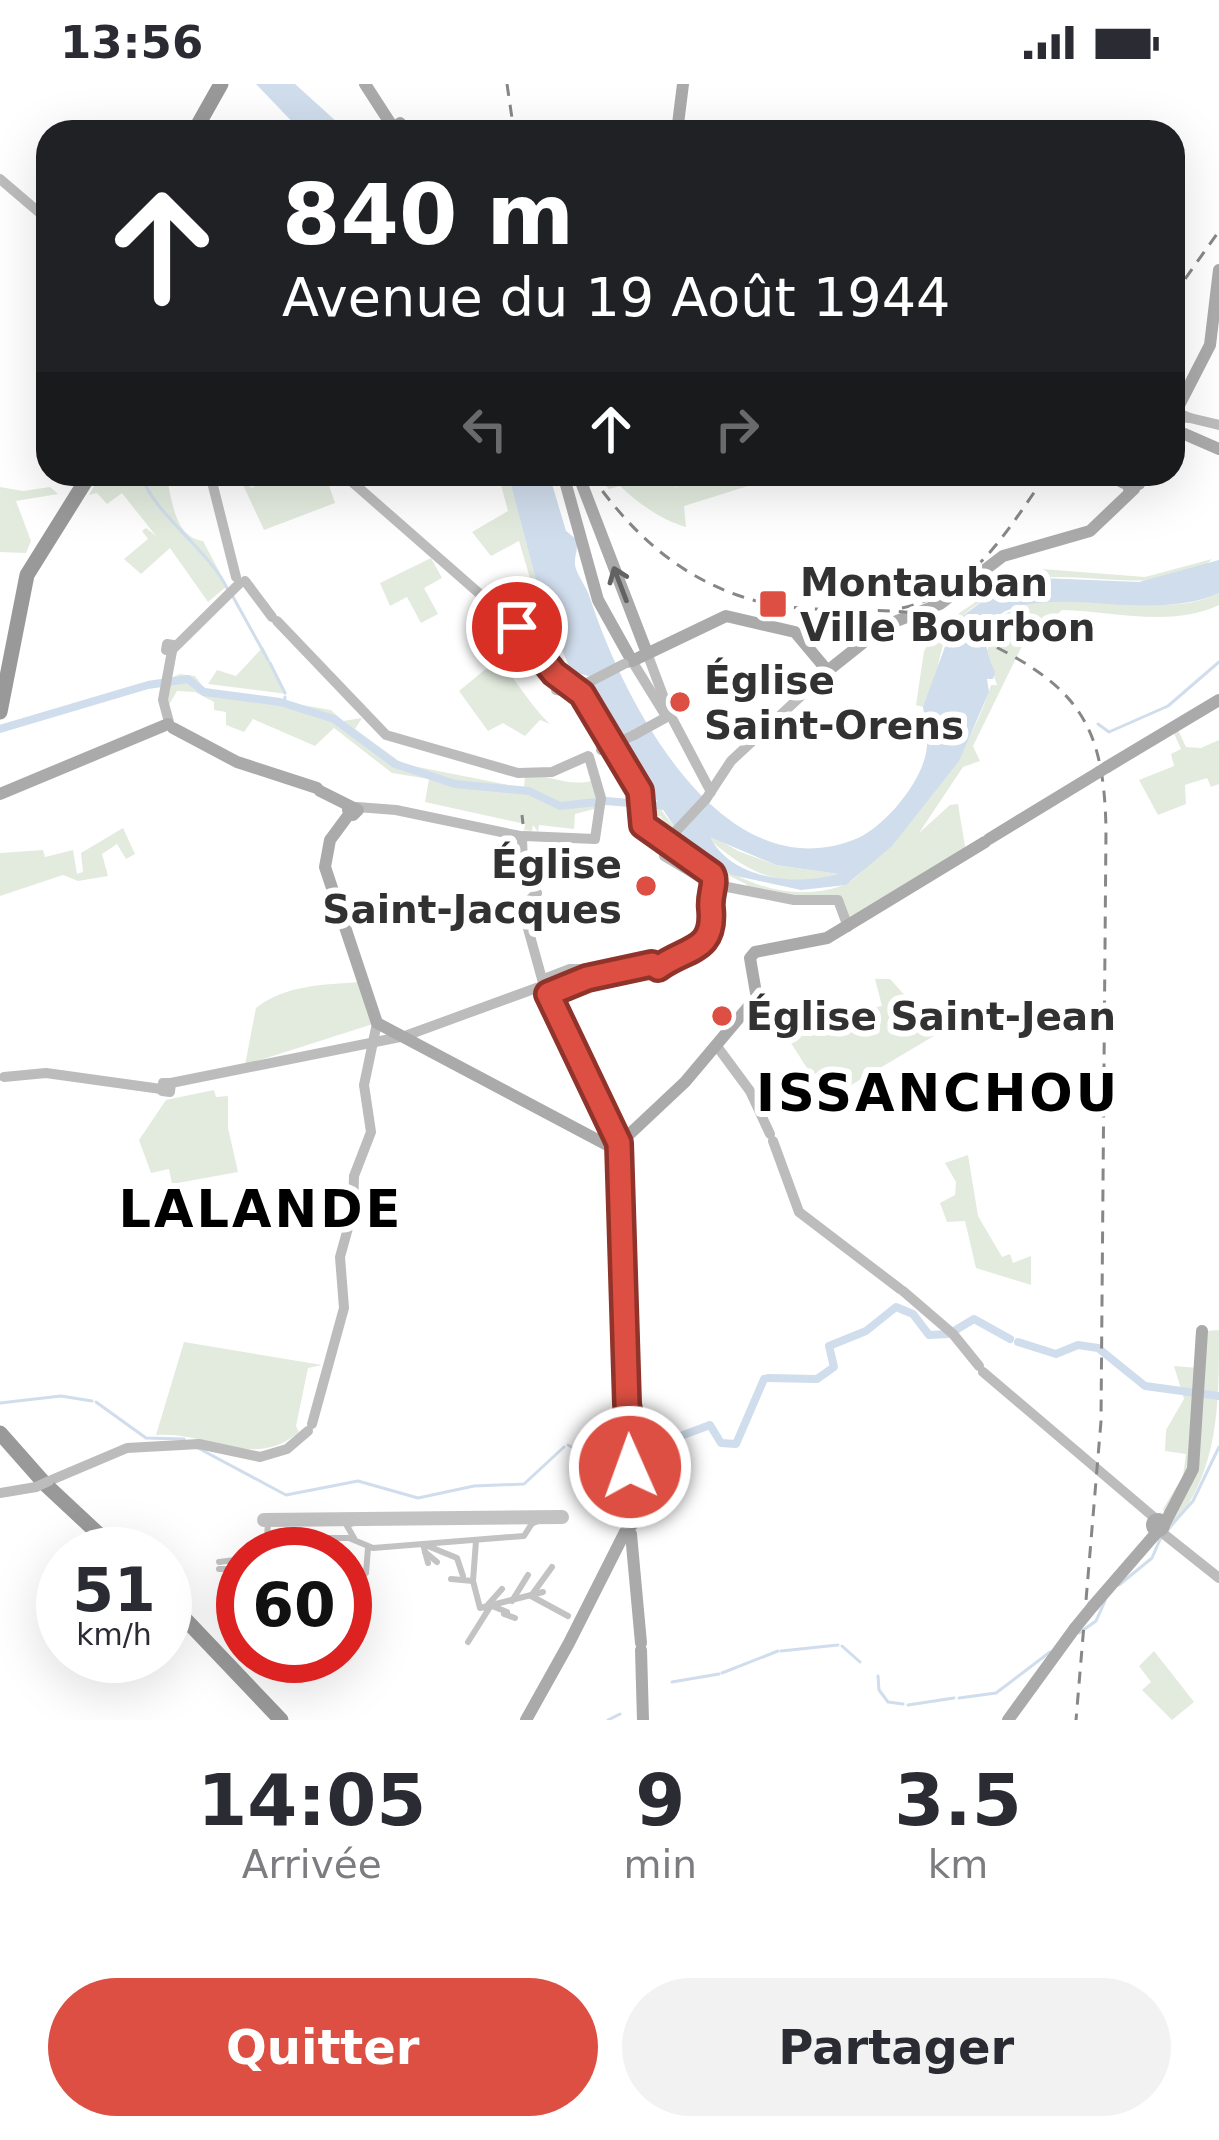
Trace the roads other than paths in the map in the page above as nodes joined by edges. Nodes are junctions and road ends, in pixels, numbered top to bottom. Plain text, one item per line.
1 (219, 84) edge
2 (365, 84) edge
3 (683, 84) edge
4 (199, 120) edge
5 (392, 120) edge
6 (678, 120) edge
7 (0, 179) edge
8 (36, 210) edge
9 (1219, 270) edge
10 (1185, 401) edge
11 (1185, 417) edge
12 (1219, 424) edge
13 (1185, 434) edge
14 (1219, 448) edge
15 (80, 486) edge
16 (81, 486) edge
17 (213, 486) edge
18 (357, 486) edge
19 (566, 486) edge
20 (583, 486) edge
21 (1127, 486) edge
22 (239, 580) junction
23 (647, 653) junction
24 (627, 660) junction
25 (828, 668) junction
26 (562, 682) junction
27 (1219, 700) edge
28 (0, 702) edge
29 (0, 712) edge
30 (666, 716) junction
31 (170, 724) junction
32 (592, 754) junction
33 (711, 790) junction
34 (0, 794) edge
35 (353, 811) junction
36 (522, 837) junction
37 (714, 880) junction
38 (848, 927) junction
39 (348, 935) junction
40 (546, 986) junction
41 (376, 1023) junction
42 (412, 1040) junction
43 (716, 1046) junction
44 (367, 1047) junction
45 (46, 1074) junction
46 (2, 1080) edge
47 (615, 1142) junction
48 (1200, 1332) dead end
49 (0, 1436) edge
50 (0, 1492) edge
51 (1159, 1525) junction
52 (629, 1526) junction
53 (90, 1527) edge
54 (1219, 1578) edge
55 (192, 1628) edge
56 (528, 1716) edge
57 (279, 1720) edge
58 (643, 1720) edge
59 (1008, 1720) edge

1 - 4 highway
2 - 5 main road
3 - 6 main road
7 - 8 main road
9 - 10 main road
11 - 12 main road
13 - 14 main road
15 - 28 highway
16 - 29 highway
17 - 22 main road
18 - 26 main road
19 - 24 main road
23 -> 20 main road
21 - 25 main road
22 - 31 main road
22 - 32 main road
23 - 24 main road
23 - 25 main road
23 - 30 main road
24 - 26 main road, bridge
24 - 30 main road
25 - 33 main road
26 - 37 main road
27 - 38 main road
30 - 32 main road, bridge
30 - 33 main road
31 - 34 main road
31 - 35 main road
32 - 36 main road
33 - 37 main road, bridge
35 - 36 main road
35 - 39 main road
36 - 40 main road
37 - 38 main road
37 - 40 main road
38 - 43 main road
39 - 41 main road
39 - 42 main road
40 - 42 main road
40 - 47 main road
41 - 42 main road
41 - 44 main road
42 - 44 main road
42 - 47 main road
43 - 47 main road
43 - 51 main road
44 - 45 main road
44 - 50 main road
45 - 46 main road
45 - 46 main road
47 - 52 main road
48 - 51 main road
49 - 53 highway
51 - 54 main road
51 - 59 main road, bridge
52 - 56 main road
52 - 58 main road
55 - 57 highway

